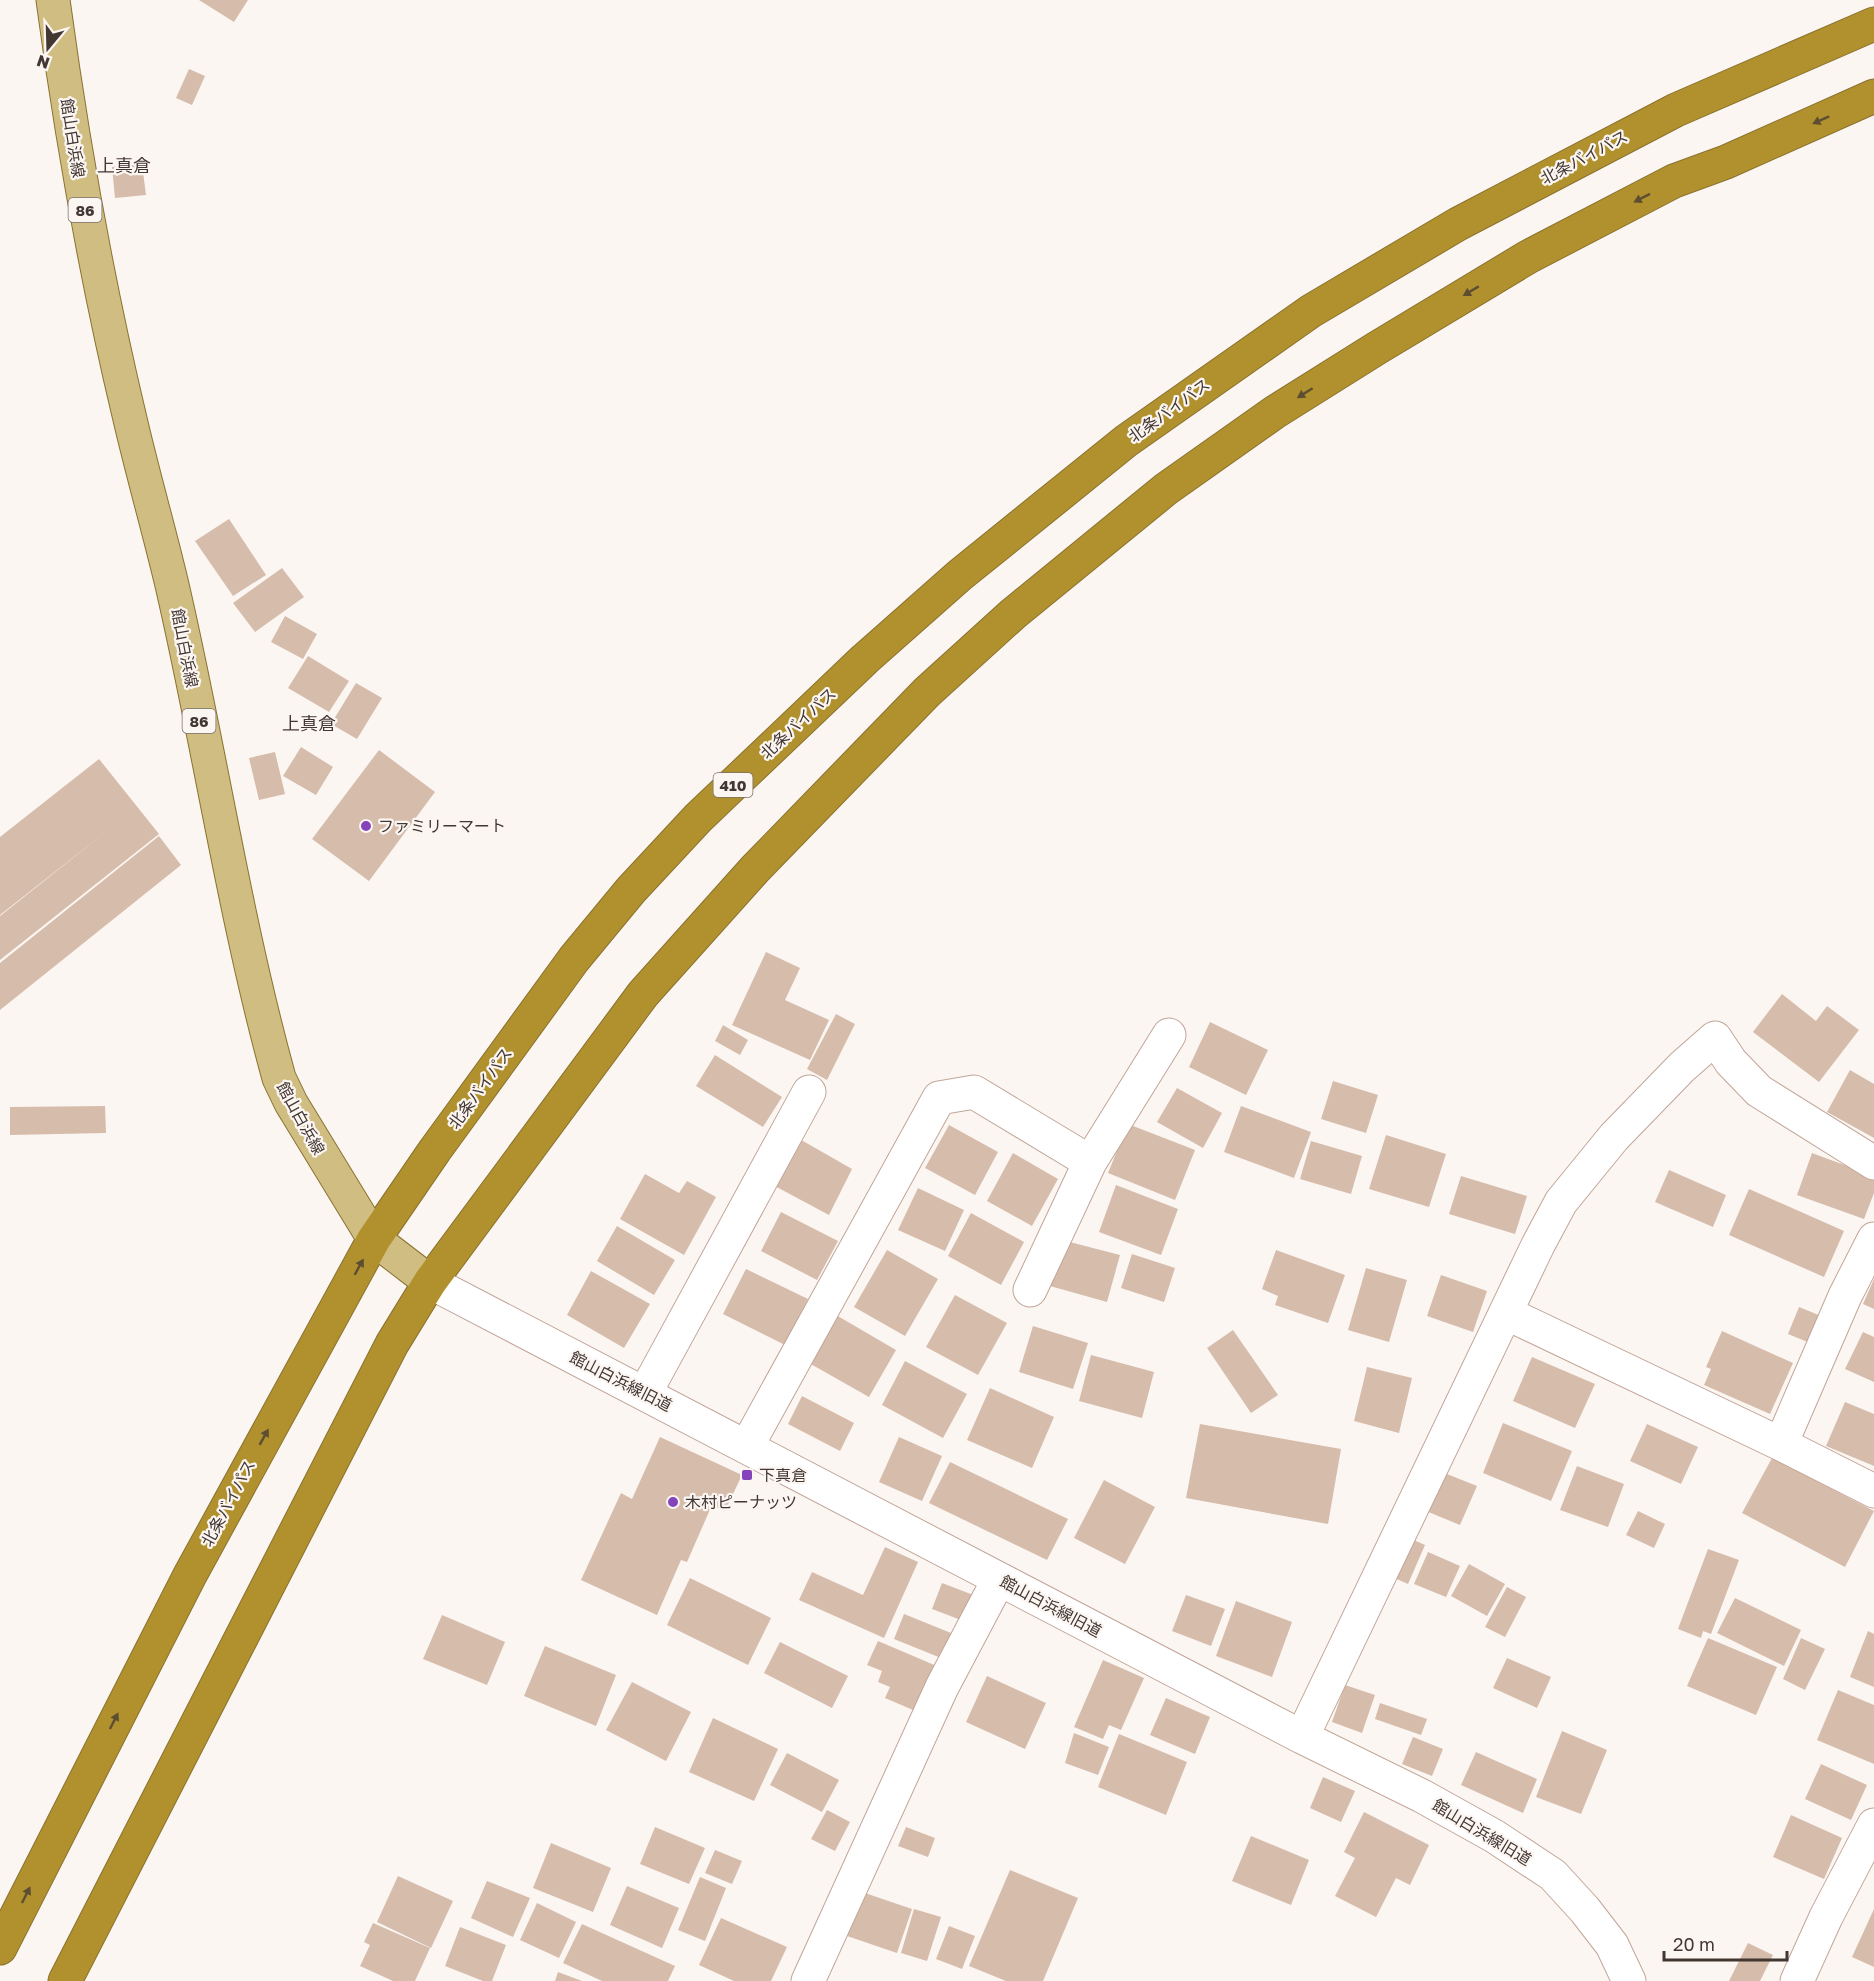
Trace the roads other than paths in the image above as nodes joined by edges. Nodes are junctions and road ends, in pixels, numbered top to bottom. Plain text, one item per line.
1 (58, 5) edge
2 (1874, 24) edge
3 (1874, 96) edge
4 (1169, 1035) dead end
5 (809, 1092) dead end
6 (1090, 1162) junction
7 (1874, 1163) edge
8 (374, 1239) junction
9 (1874, 1239) edge
10 (430, 1282) junction
11 (1030, 1290) dead end
12 (1506, 1313) junction
13 (645, 1394) junction
14 (1781, 1444) junction
15 (747, 1446) junction
16 (1874, 1491) edge
17 (999, 1579) junction
18 (1302, 1737) junction
19 (1874, 1825) edge
20 (0, 1948) edge
21 (65, 1981) edge
22 (808, 1981) edge
23 (1629, 1981) edge
24 (1797, 1981) edge

1 - 8 main road, 館山白浜線 / 86
2 - 8 highway, 北条バイパス / 410
3 -> 10 highway
4 - 6 street
5 - 13 street
6 - 11 street
6 - 15 street
7 - 12 street
8 - 10 main road, 館山白浜線 / 86
20 -> 8 highway, 北条バイパス / 410
9 - 14 street
10 - 13 street, 館山白浜線旧道
10 - 21 highway
12 - 14 street
12 - 18 street
13 - 15 street, 館山白浜線旧道
14 - 16 street
15 - 17 street, 館山白浜線旧道
17 - 18 street, 館山白浜線旧道
17 - 22 street
18 - 23 street, 館山白浜線旧道
19 - 24 street

